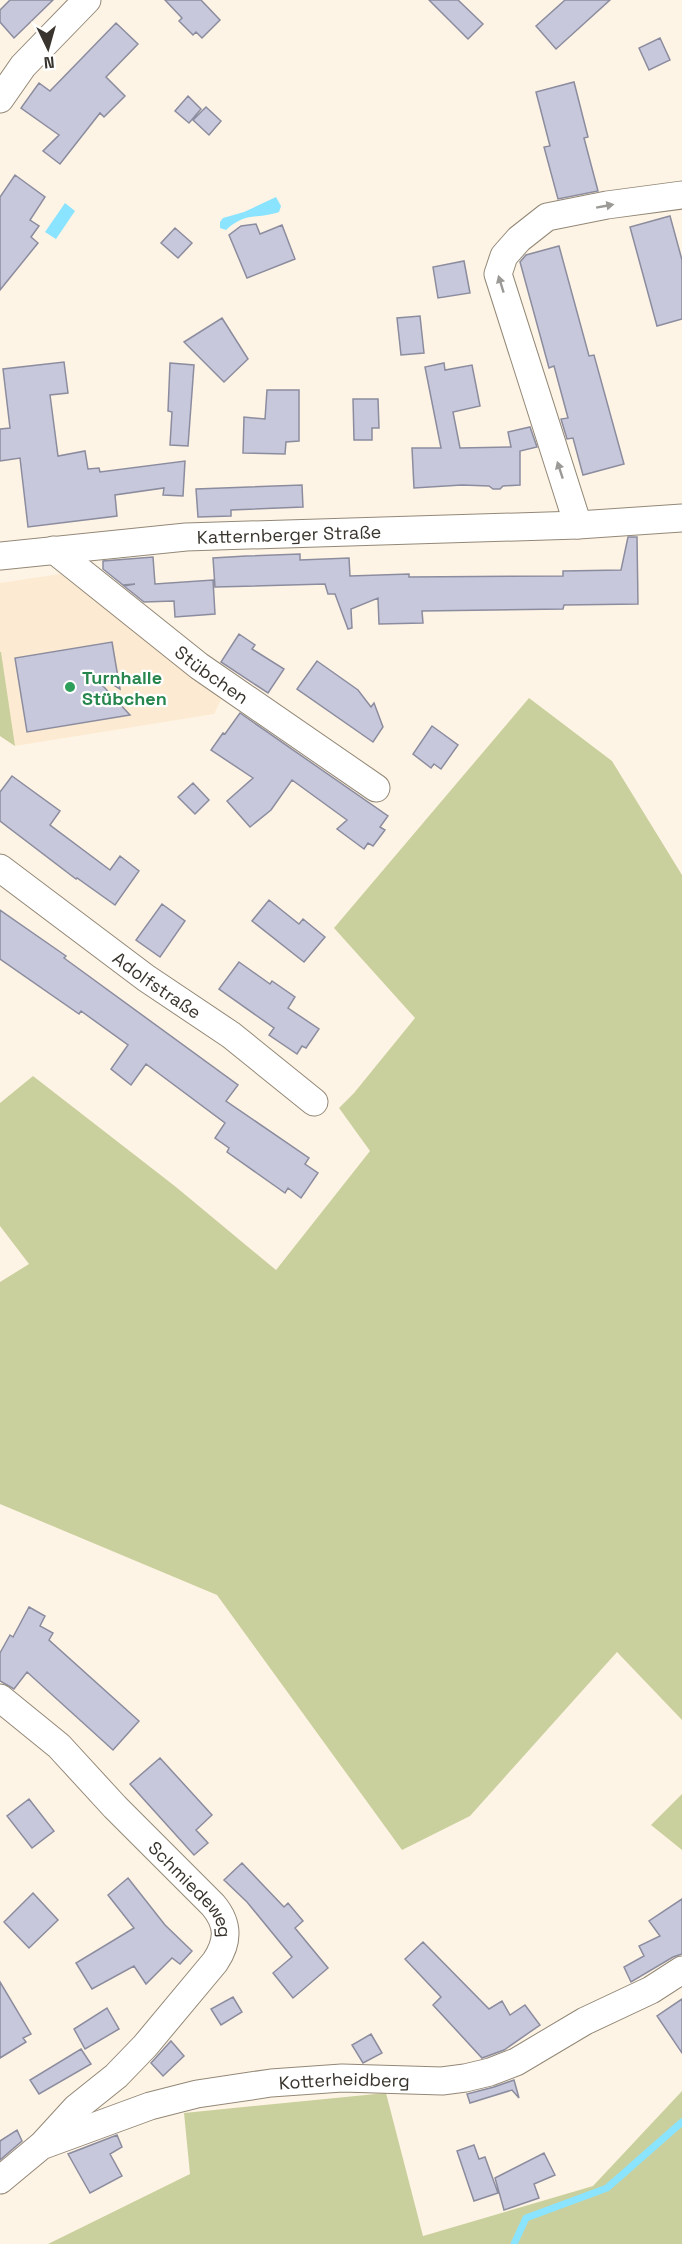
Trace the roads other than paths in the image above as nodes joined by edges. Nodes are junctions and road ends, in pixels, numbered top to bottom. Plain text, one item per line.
1 (87, 0) edge
2 (0, 99) edge
3 (682, 195) edge
4 (682, 518) edge
5 (578, 525) junction
6 (54, 550) junction
7 (0, 556) edge
8 (376, 788) dead end
9 (0, 868) edge
10 (315, 1102) dead end
11 (0, 1698) edge
12 (682, 1970) edge
13 (41, 2146) junction
14 (0, 2180) edge

1 - 2 street
5 -> 3 street
4 - 5 street, Katternberger Straße
5 - 6 street, Katternberger Straße
6 - 7 street, Katternberger Straße
6 - 8 street, Stübchen
9 - 10 street, Adolfstraße
11 - 13 street, Schmiedeweg
12 - 13 street, Kotterheidberg
13 - 14 street, Kotterheidberg

